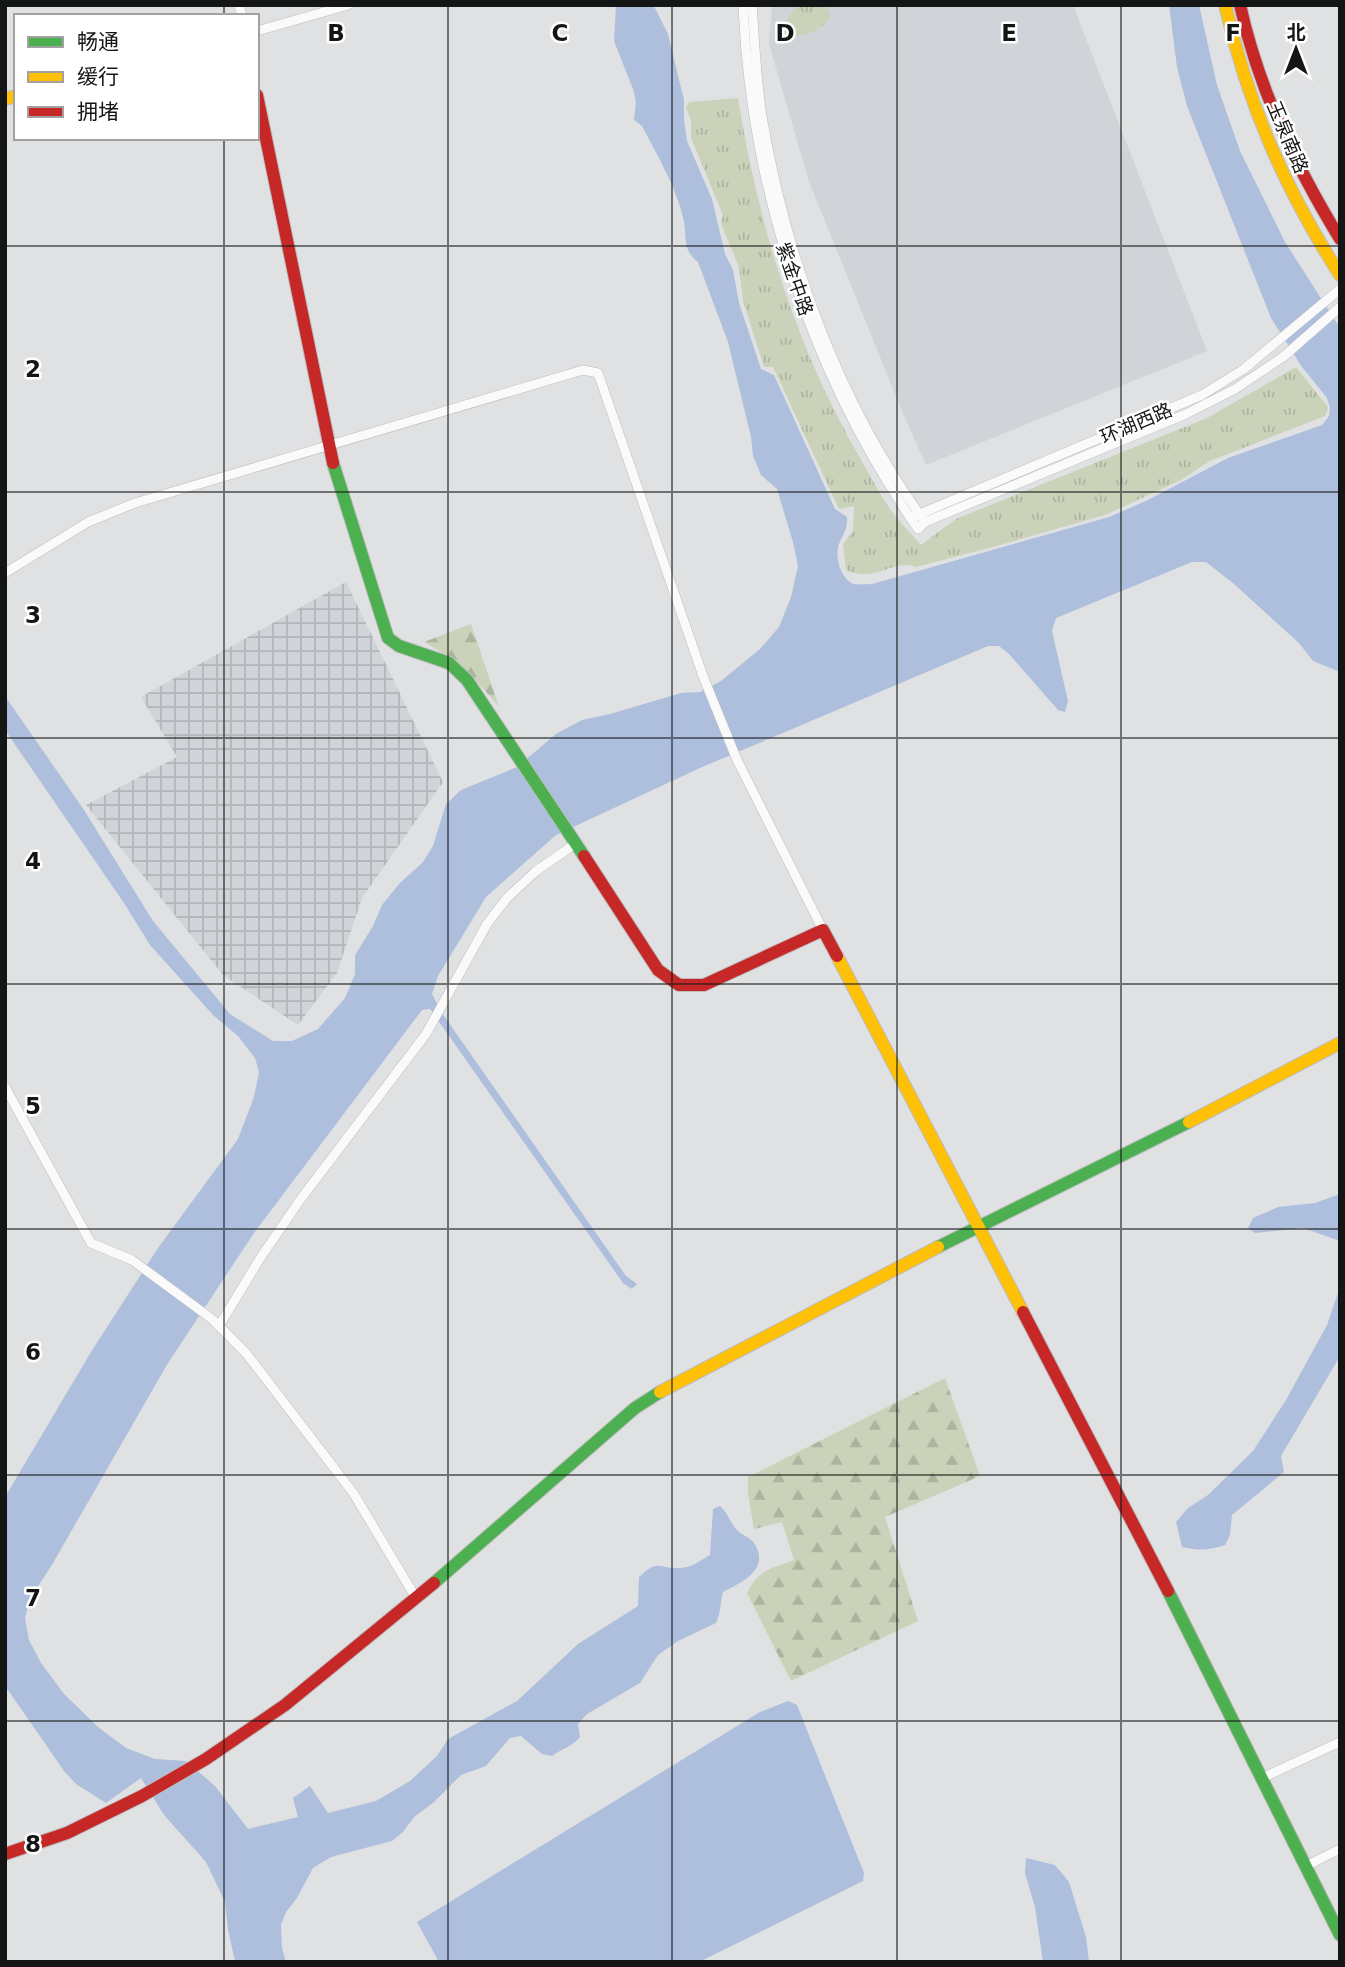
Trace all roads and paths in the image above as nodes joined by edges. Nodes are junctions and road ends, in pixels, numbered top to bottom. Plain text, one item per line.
1 (348, 5) edge
2 (743, 5) edge
3 (752, 5) edge
4 (1225, 5) edge
5 (1240, 5) edge
6 (259, 31) edge
7 (259, 105) edge
8 (1340, 239) edge
9 (1340, 275) edge
10 (1337, 292) edge
11 (1340, 307) edge
12 (328, 447) junction
13 (915, 516) junction
14 (922, 526) joint
15 (5, 573) edge
16 (574, 842) junction
17 (823, 930) junction
18 (1340, 1043) edge
19 (6, 1089) edge
20 (979, 1226) junction
21 (216, 1322) junction
22 (416, 1598) junction
23 (1340, 1742) edge
24 (1262, 1778) junction
25 (1340, 1849) edge
26 (5, 1854) edge
27 (1306, 1866) junction
28 (1340, 1936) edge

1 - 6 street
2 - 13 street, 紫金中路
3 - 13 street, 紫金中路
4 - 9 street, 玉泉南路
5 - 8 street, 玉泉南路
7 - 12 street
10 - 13 street, 环湖西路
11 - 14 street, 环湖西路
12 - 15 street
12 - 16 street
12 - 17 street
13 - 14 street, 紫金中路
16 - 17 street
16 - 21 street
17 - 20 street
18 - 20 street
19 - 21 street
20 - 22 street
20 - 24 street
21 - 22 street
22 - 26 street
23 - 24 street
24 - 27 street
25 - 27 street
27 - 28 street

